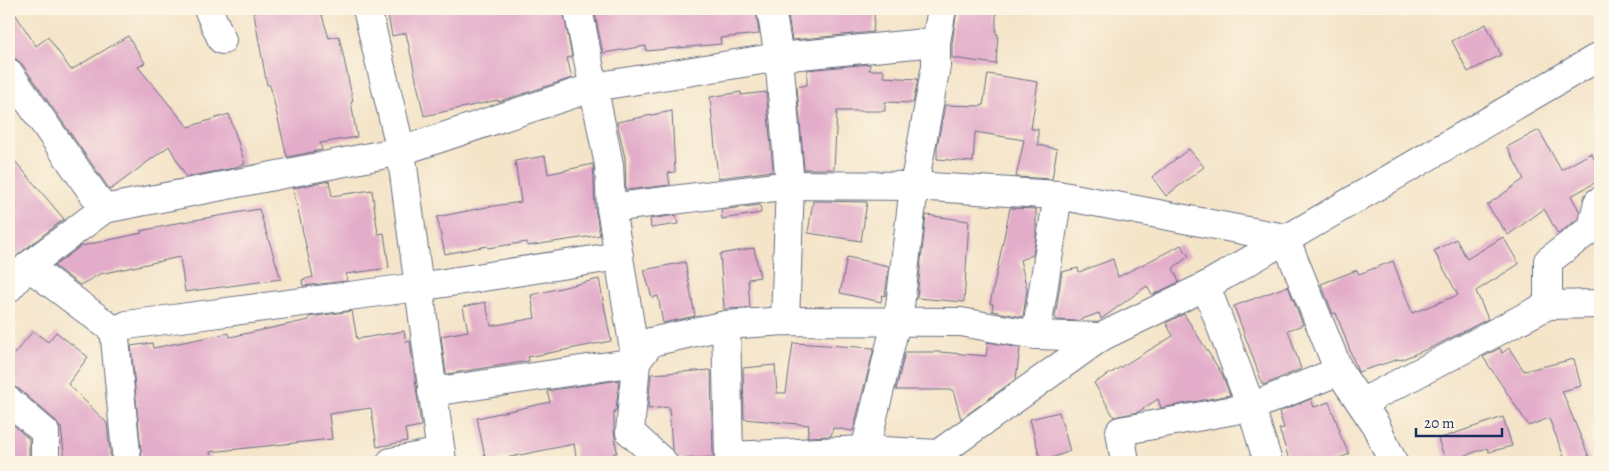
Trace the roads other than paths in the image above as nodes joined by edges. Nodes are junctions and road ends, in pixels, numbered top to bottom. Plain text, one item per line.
1 (208, 9) edge
2 (367, 9) edge
3 (578, 9) edge
4 (771, 9) edge
5 (942, 9) edge
6 (222, 40) dead end
7 (936, 42) junction
8 (1600, 56) edge
9 (779, 57) junction
10 (9, 73) edge
11 (594, 87) junction
12 (402, 151) junction
13 (790, 185) junction
14 (914, 186) junction
15 (1058, 195) junction
16 (1600, 202) edge
17 (611, 208) junction
18 (104, 209) junction
19 (1285, 238) junction
20 (619, 256) junction
21 (28, 266) junction
22 (1206, 286) junction
23 (418, 287) junction
24 (9, 288) edge
25 (1600, 304) edge
26 (1548, 305) junction
27 (786, 321) junction
28 (896, 323) junction
29 (726, 325) junction
30 (116, 332) junction
31 (1036, 335) junction
32 (1101, 338) junction
33 (636, 362) junction
34 (1338, 371) junction
35 (432, 392) junction
36 (9, 401) edge
37 (1361, 403) junction
38 (1251, 407) junction
39 (865, 450) junction
40 (442, 457) edge
41 (938, 458) edge
42 (45, 462) edge
43 (127, 462) edge
44 (392, 462) edge
45 (663, 462) edge
46 (1125, 462) edge
47 (1268, 462) edge
48 (1393, 462) edge

1 - 6 street
2 - 12 street
3 - 11 street
4 - 9 street
5 - 7 street
7 - 9 street
7 - 14 street
8 - 19 street
9 - 11 street
9 - 13 street
10 - 18 street
11 - 12 street
11 - 17 street
12 - 18 street
12 - 23 street
13 - 14 street
13 - 17 street
13 - 27 street
14 - 15 street
14 - 28 street
15 - 19 street
15 - 31 street
16 - 26 street
17 - 20 street
18 - 21 street
19 - 22 street
19 - 34 street
20 - 23 street
20 - 33 street
21 - 24 street
21 - 30 street
22 - 32 street
22 - 38 street
23 - 30 street
23 - 35 street
25 - 26 street
26 - 37 street
27 - 28 street
27 - 29 street
28 - 31 street
28 - 39 street
29 - 33 street
29 - 39 street
30 - 43 street
31 - 32 street
32 - 41 street
33 - 35 street
33 - 45 street
34 - 37 street
34 - 38 street
35 - 40 street
36 - 42 street
37 - 48 street
38 - 46 street
38 - 47 street
39 - 41 street
40 - 44 street

